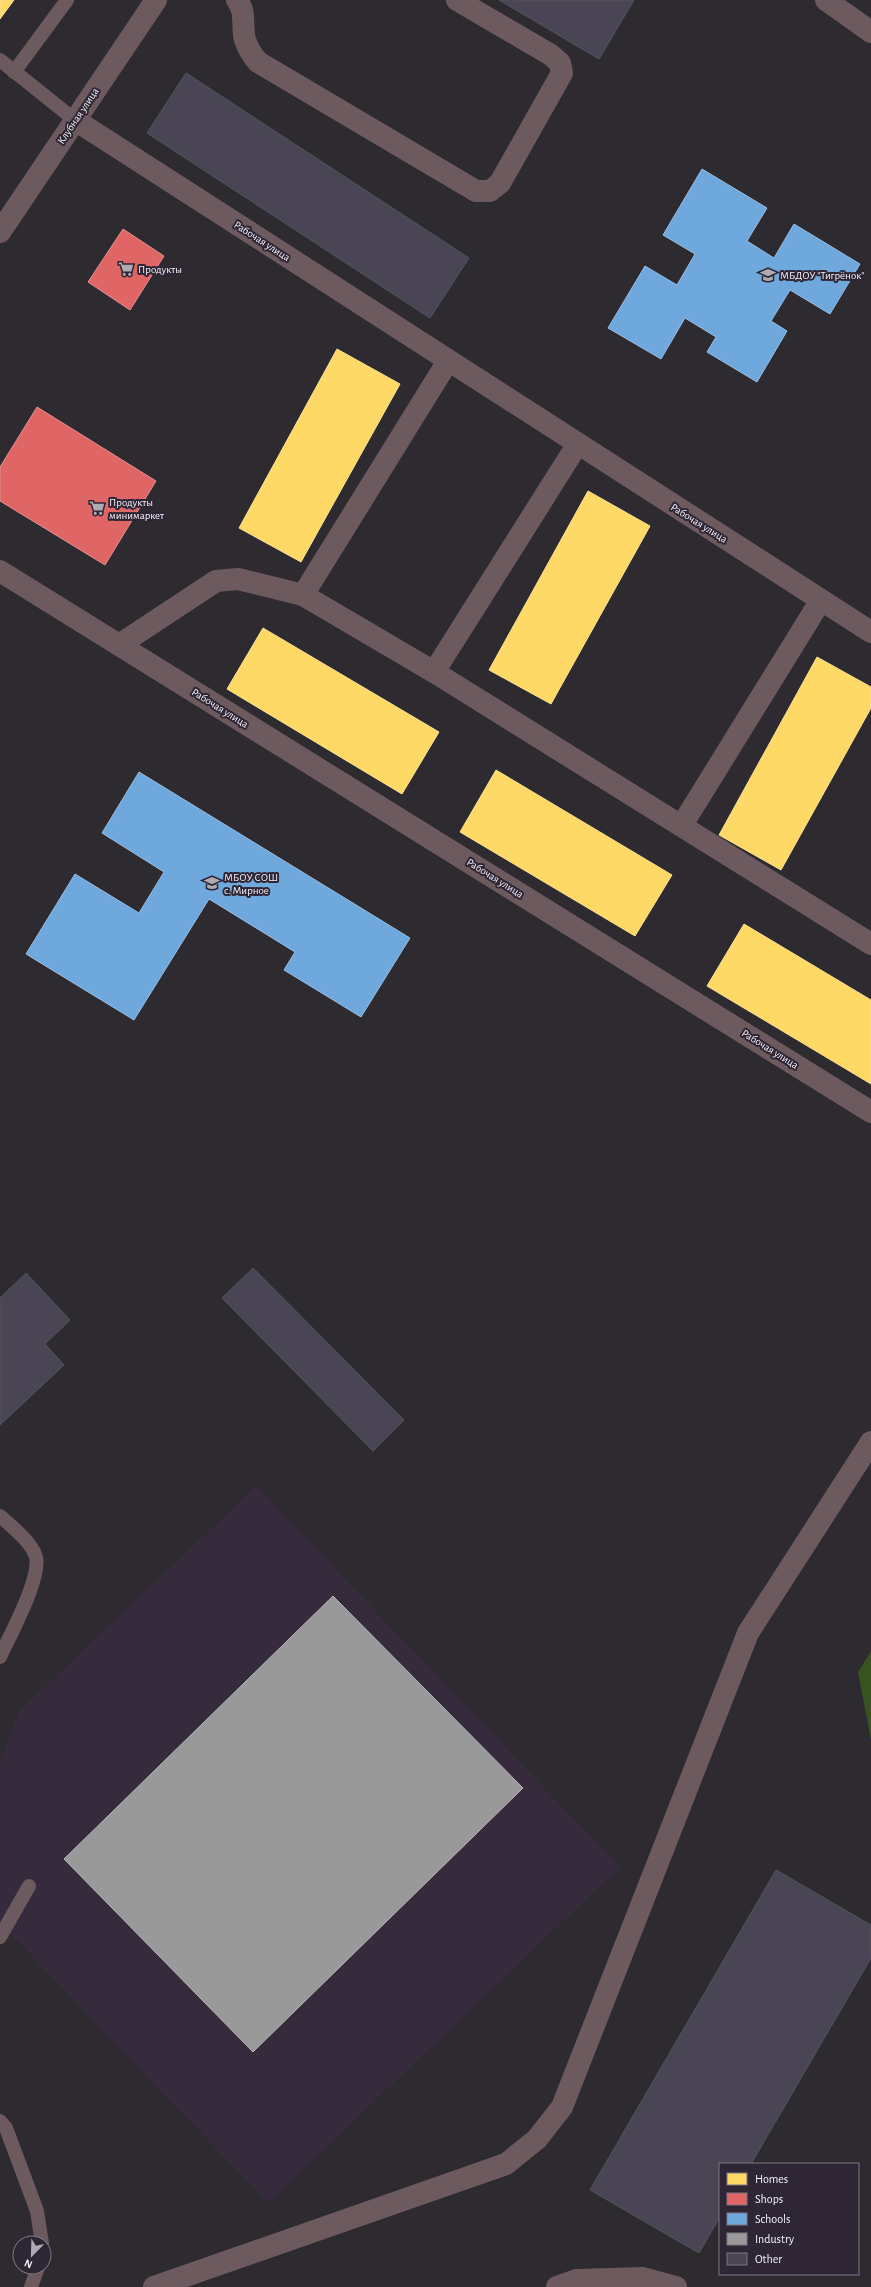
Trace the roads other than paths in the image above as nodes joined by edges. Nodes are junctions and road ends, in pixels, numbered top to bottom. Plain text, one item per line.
1 (67, 0) edge
2 (156, 0) edge
3 (237, 0) edge
4 (457, 0) edge
5 (830, 1) edge
6 (871, 32) edge
7 (0, 60) edge
8 (14, 72) junction
9 (75, 120) junction
10 (0, 232) edge
11 (448, 361) junction
12 (577, 445) junction
13 (0, 571) edge
14 (303, 595) junction
15 (821, 600) junction
16 (871, 632) edge
17 (119, 645) junction
18 (434, 672) junction
19 (682, 825) junction
20 (871, 944) edge
21 (871, 1112) edge
22 (871, 1442) edge
23 (0, 1516) edge
24 (0, 1657) edge
25 (29, 1886) dead end
26 (0, 1937) edge
27 (0, 2121) edge
28 (41, 2235) edge
29 (35, 2275) edge
30 (30, 2287) edge
31 (154, 2287) edge
32 (557, 2287) edge
33 (676, 2287) edge

1 - 8 lane
2 - 9 street, Клубная улица
3 - 4 street
5 - 6 street
7 - 8 lane
8 - 9 lane
9 - 10 street, Клубная улица
9 - 11 street, Рабочая улица
11 - 12 street, Рабочая улица
11 - 14 street
12 - 15 street, Рабочая улица
12 - 18 street
13 - 17 street, Рабочая улица
14 - 17 street
14 - 18 street
15 - 16 street, Рабочая улица
15 - 19 street
17 - 21 street, Рабочая улица
18 - 19 street
19 - 20 street
22 - 31 street
23 - 24 lane
25 - 26 lane
27 - 28 lane
29 - 30 lane
32 - 33 street

